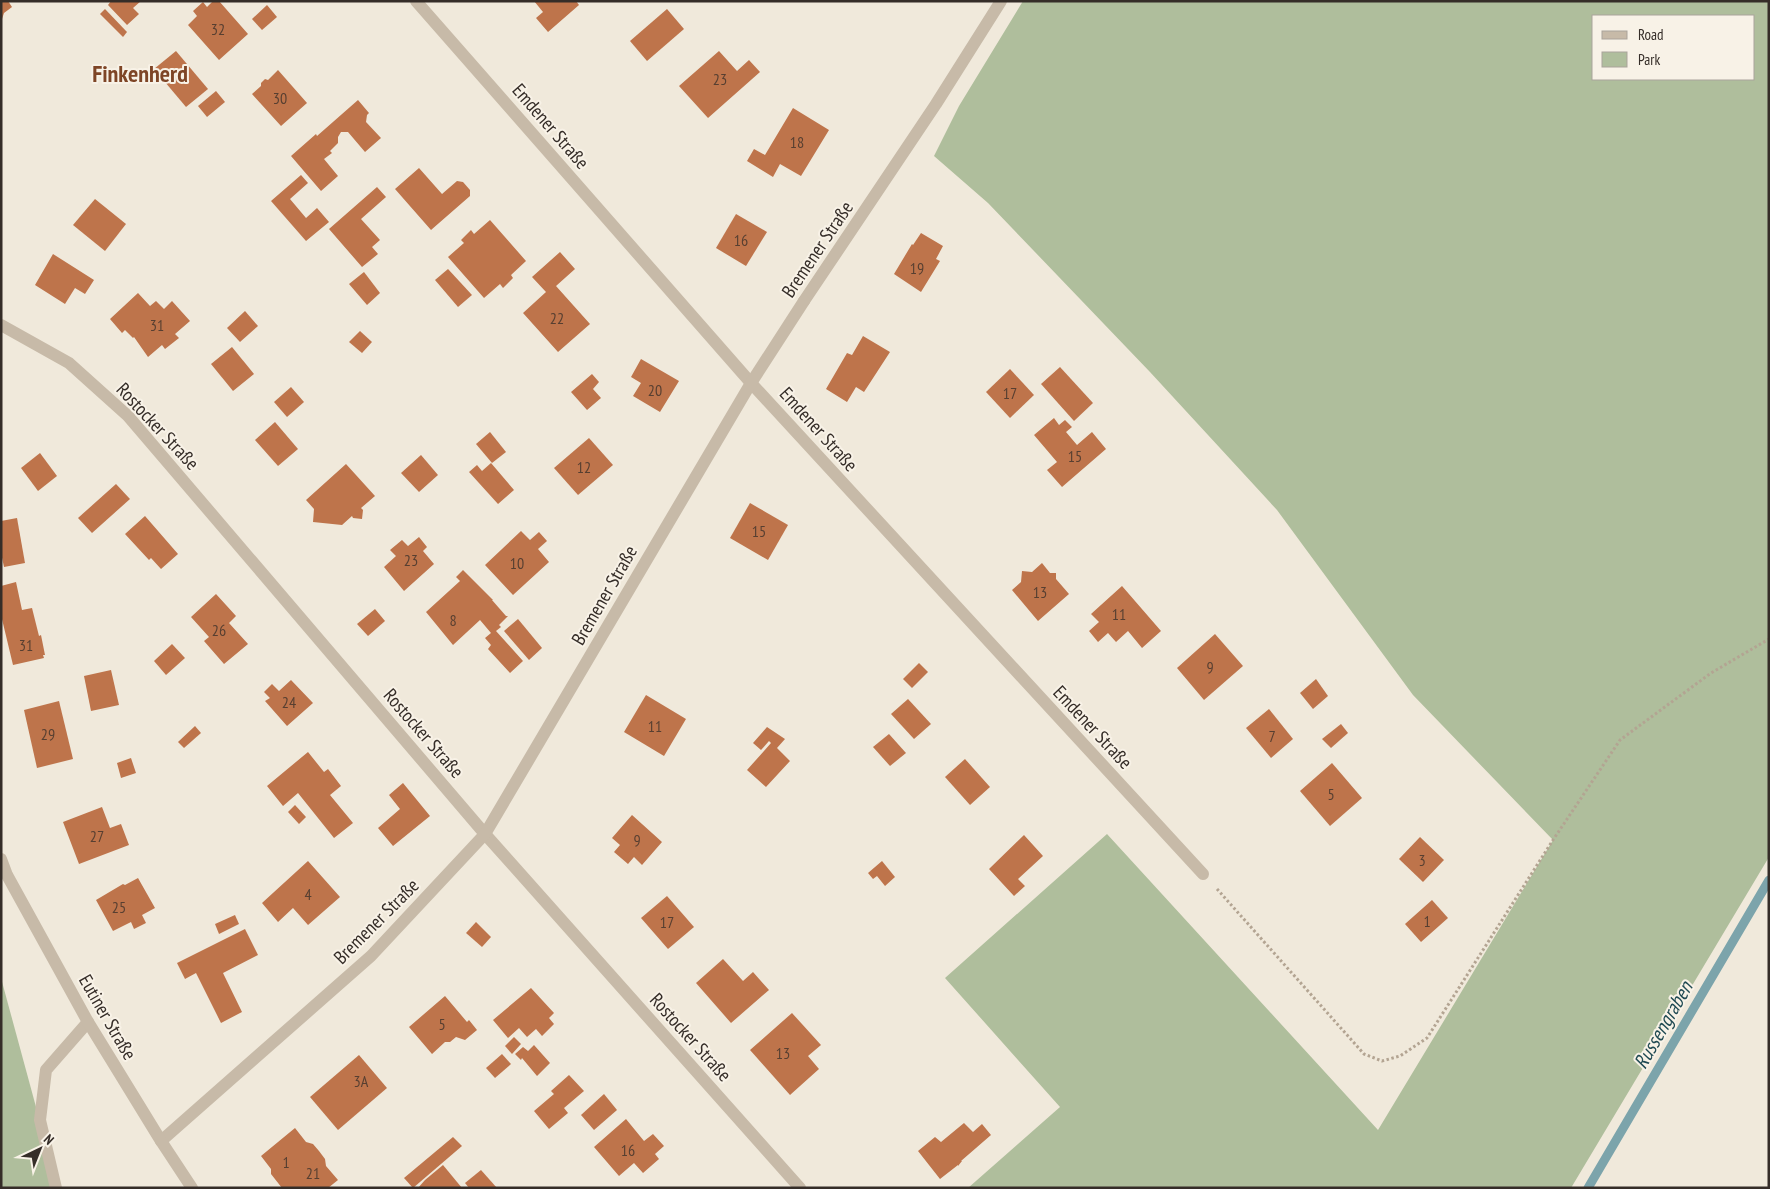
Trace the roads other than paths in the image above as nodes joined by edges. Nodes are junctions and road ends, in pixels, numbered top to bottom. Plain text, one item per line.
1 (416, 1) edge
2 (1001, 1) edge
3 (1, 325) edge
4 (751, 383) junction
5 (486, 834) junction
6 (1, 859) edge
7 (1203, 874) road end
8 (88, 1022) junction
9 (161, 1141) junction
10 (56, 1188) edge
11 (192, 1188) edge
12 (800, 1188) edge

1 - 4 street, Emdener Straße
2 - 4 street, Bremener Straße
3 - 5 street, Rostocker Straße
4 - 5 street, Bremener Straße
4 - 7 street, Emdener Straße
5 - 9 street, Bremener Straße
5 - 12 street, Rostocker Straße
6 - 8 street, Eutiner Straße
8 - 9 street, Eutiner Straße
8 - 10 street
9 - 11 street, Eutiner Straße

